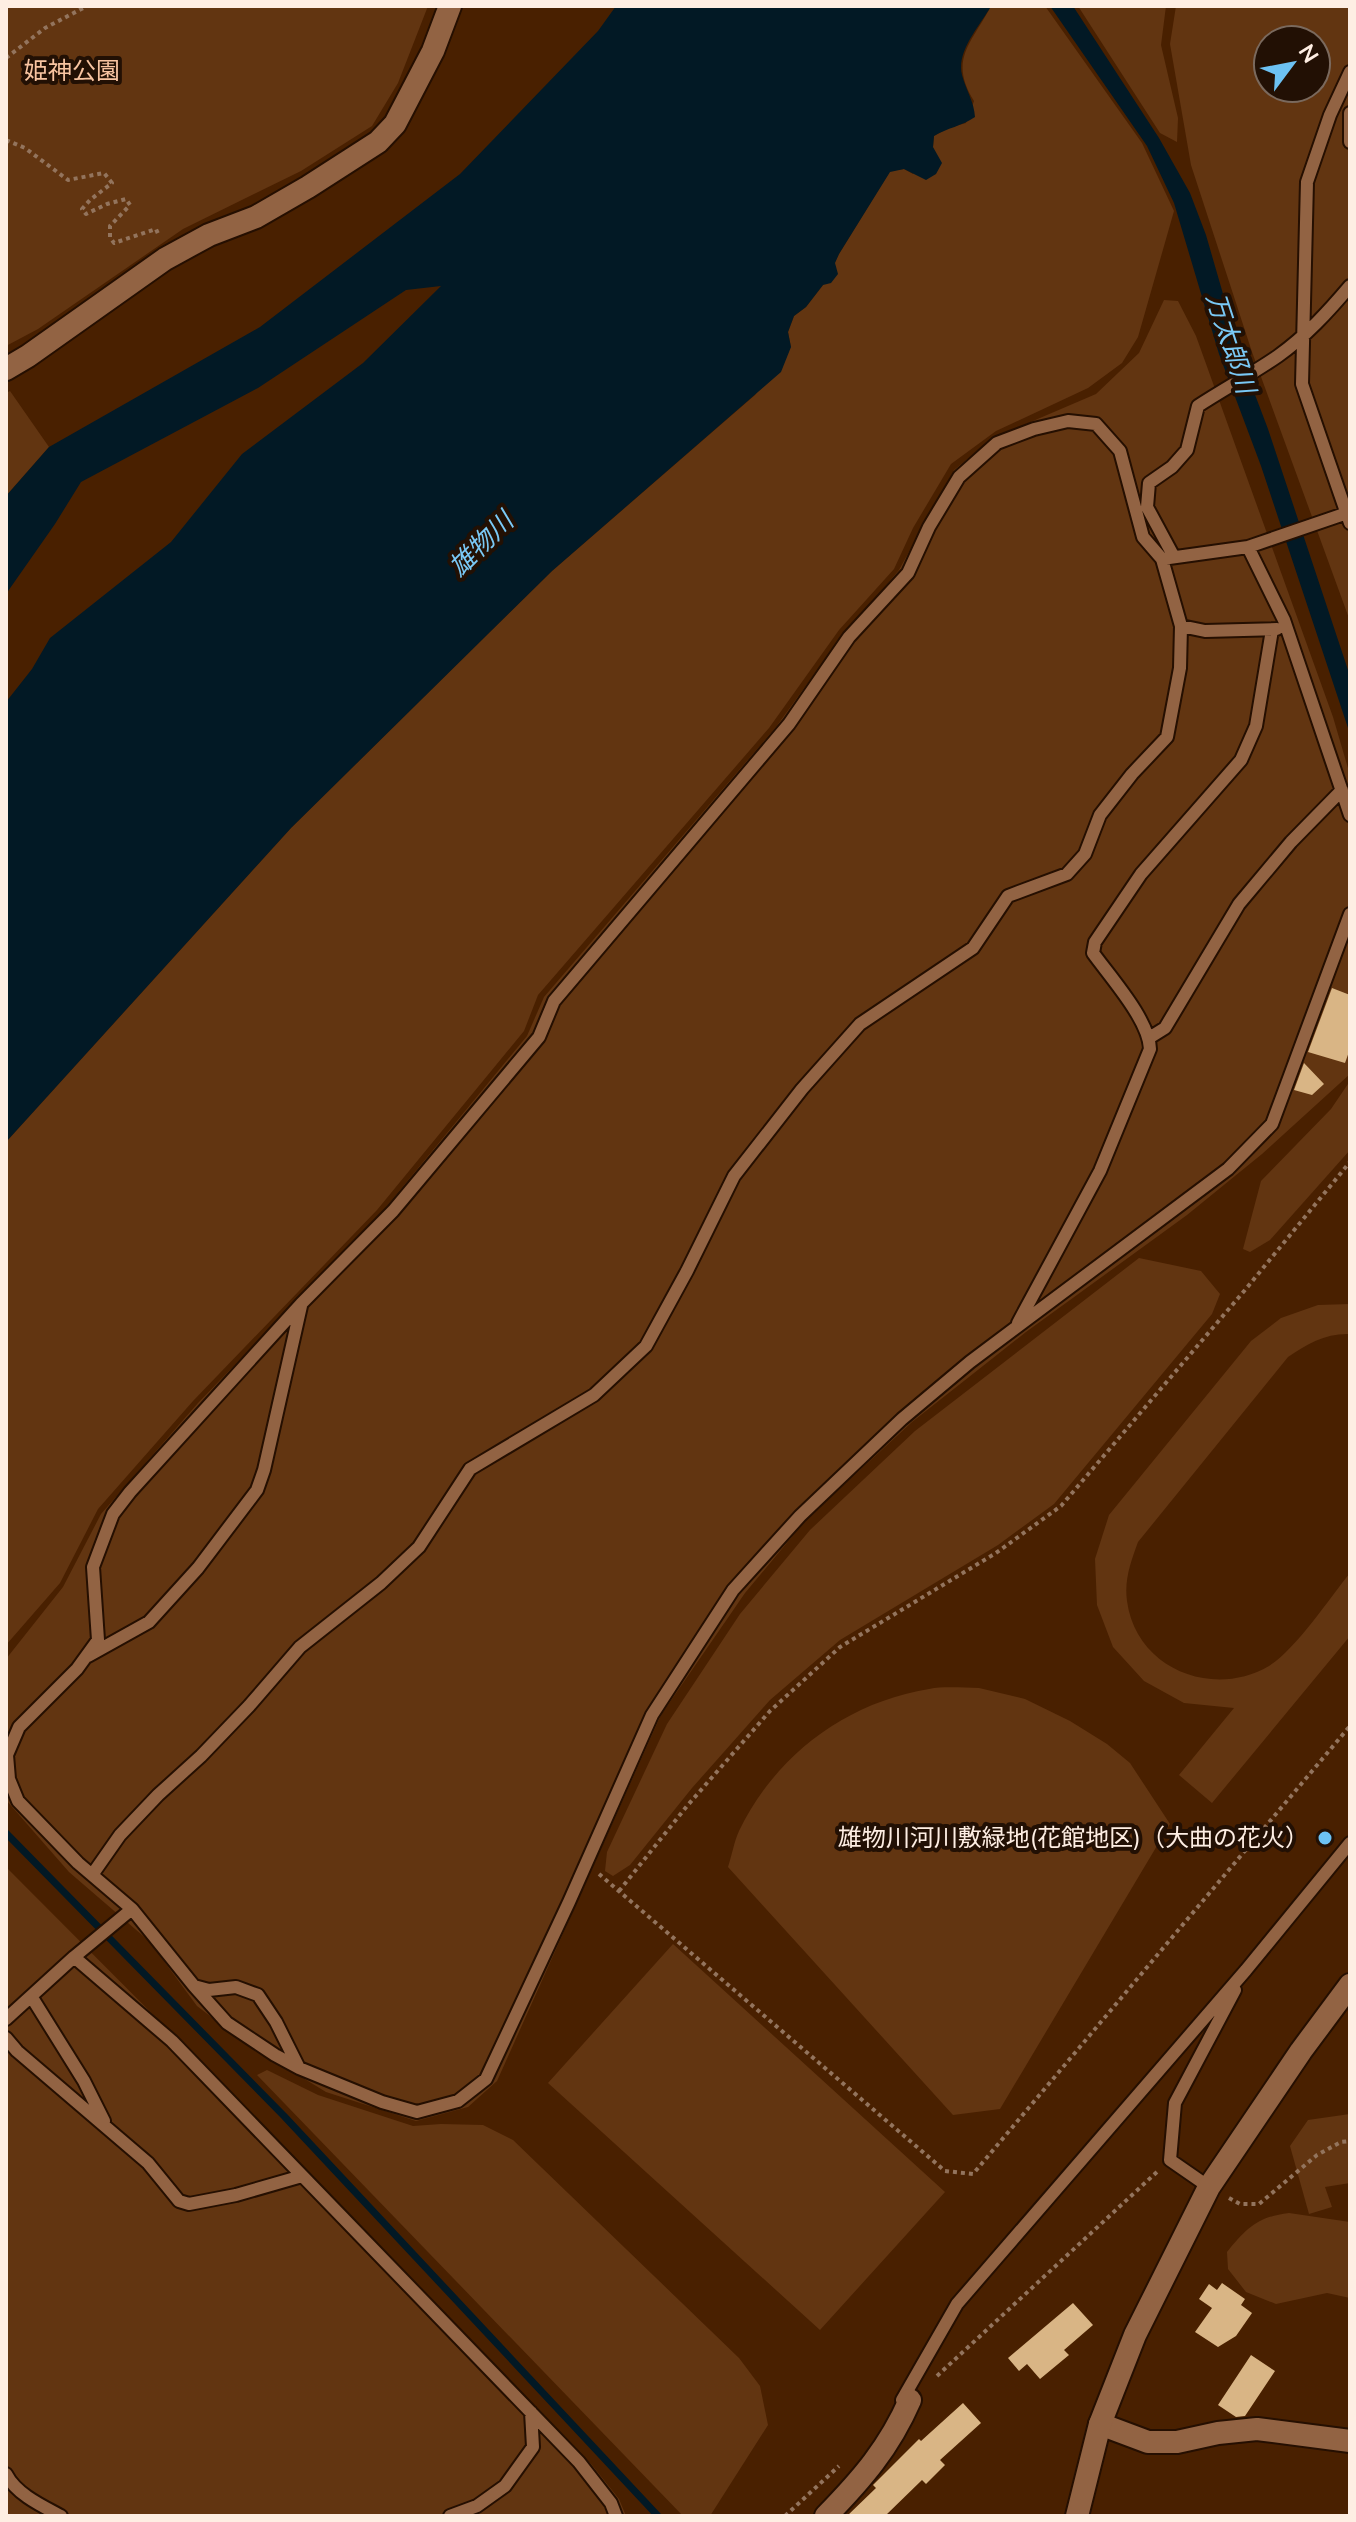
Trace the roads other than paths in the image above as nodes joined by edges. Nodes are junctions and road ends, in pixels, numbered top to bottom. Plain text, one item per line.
1 (450, 6) edge
2 (1350, 72) edge
3 (1350, 113) edge
4 (1350, 142) edge
5 (1350, 286) edge
6 (1303, 337) junction
7 (6, 369) edge
8 (1347, 516) edge
9 (1248, 547) junction
10 (1168, 558) junction
11 (1181, 626) junction
12 (1287, 628) junction
13 (1272, 630) junction
14 (1342, 790) junction
15 (1350, 815) edge
16 (1350, 914) edge
17 (1149, 1038) junction
18 (301, 1304) junction
19 (1016, 1327) junction
20 (86, 1658) junction
21 (1350, 1843) edge
22 (92, 1875) junction
23 (130, 1911) junction
24 (74, 1957) junction
25 (1246, 1970) junction
26 (1350, 1985) edge
27 (194, 1986) junction
28 (31, 1996) junction
29 (6, 2019) edge
30 (6, 2038) edge
31 (299, 2068) junction
32 (106, 2126) junction
33 (302, 2176) junction
34 (1209, 2187) junction
35 (910, 2400) road end
36 (531, 2412) junction
37 (893, 2416) dead end
38 (1100, 2424) junction
39 (1350, 2441) edge
40 (6, 2474) edge
41 (61, 2516) edge
42 (450, 2516) edge
43 (616, 2516) edge
44 (826, 2516) edge
45 (1077, 2516) edge

1 - 7 street
2 - 6 lane
3 - 4 lane
5 - 6 lane
6 - 8 lane
6 - 10 lane
8 - 9 lane
9 - 10 lane
9 - 12 lane
10 - 11 lane
10 - 18 lane
11 - 13 lane
11 - 22 lane
12 - 13 lane
12 - 14 lane
13 - 17 lane
14 - 15 lane
14 - 17 lane
16 - 19 lane
17 - 19 lane
18 - 20 lane
18 - 20 lane
19 - 31 lane
20 - 22 lane
21 - 25 lane
22 - 23 lane
23 - 24 lane
23 - 27 lane
24 - 28 lane
24 - 33 lane
25 - 34 lane
25 - 37 lane
26 - 34 street
27 - 31 lane
27 - 31 lane
28 - 29 lane
28 - 32 lane
30 - 32 lane
32 - 33 lane
33 - 36 lane
34 - 38 street
35 - 44 street
36 - 42 lane
36 - 43 lane
38 - 39 street
38 - 45 street
40 - 41 lane

